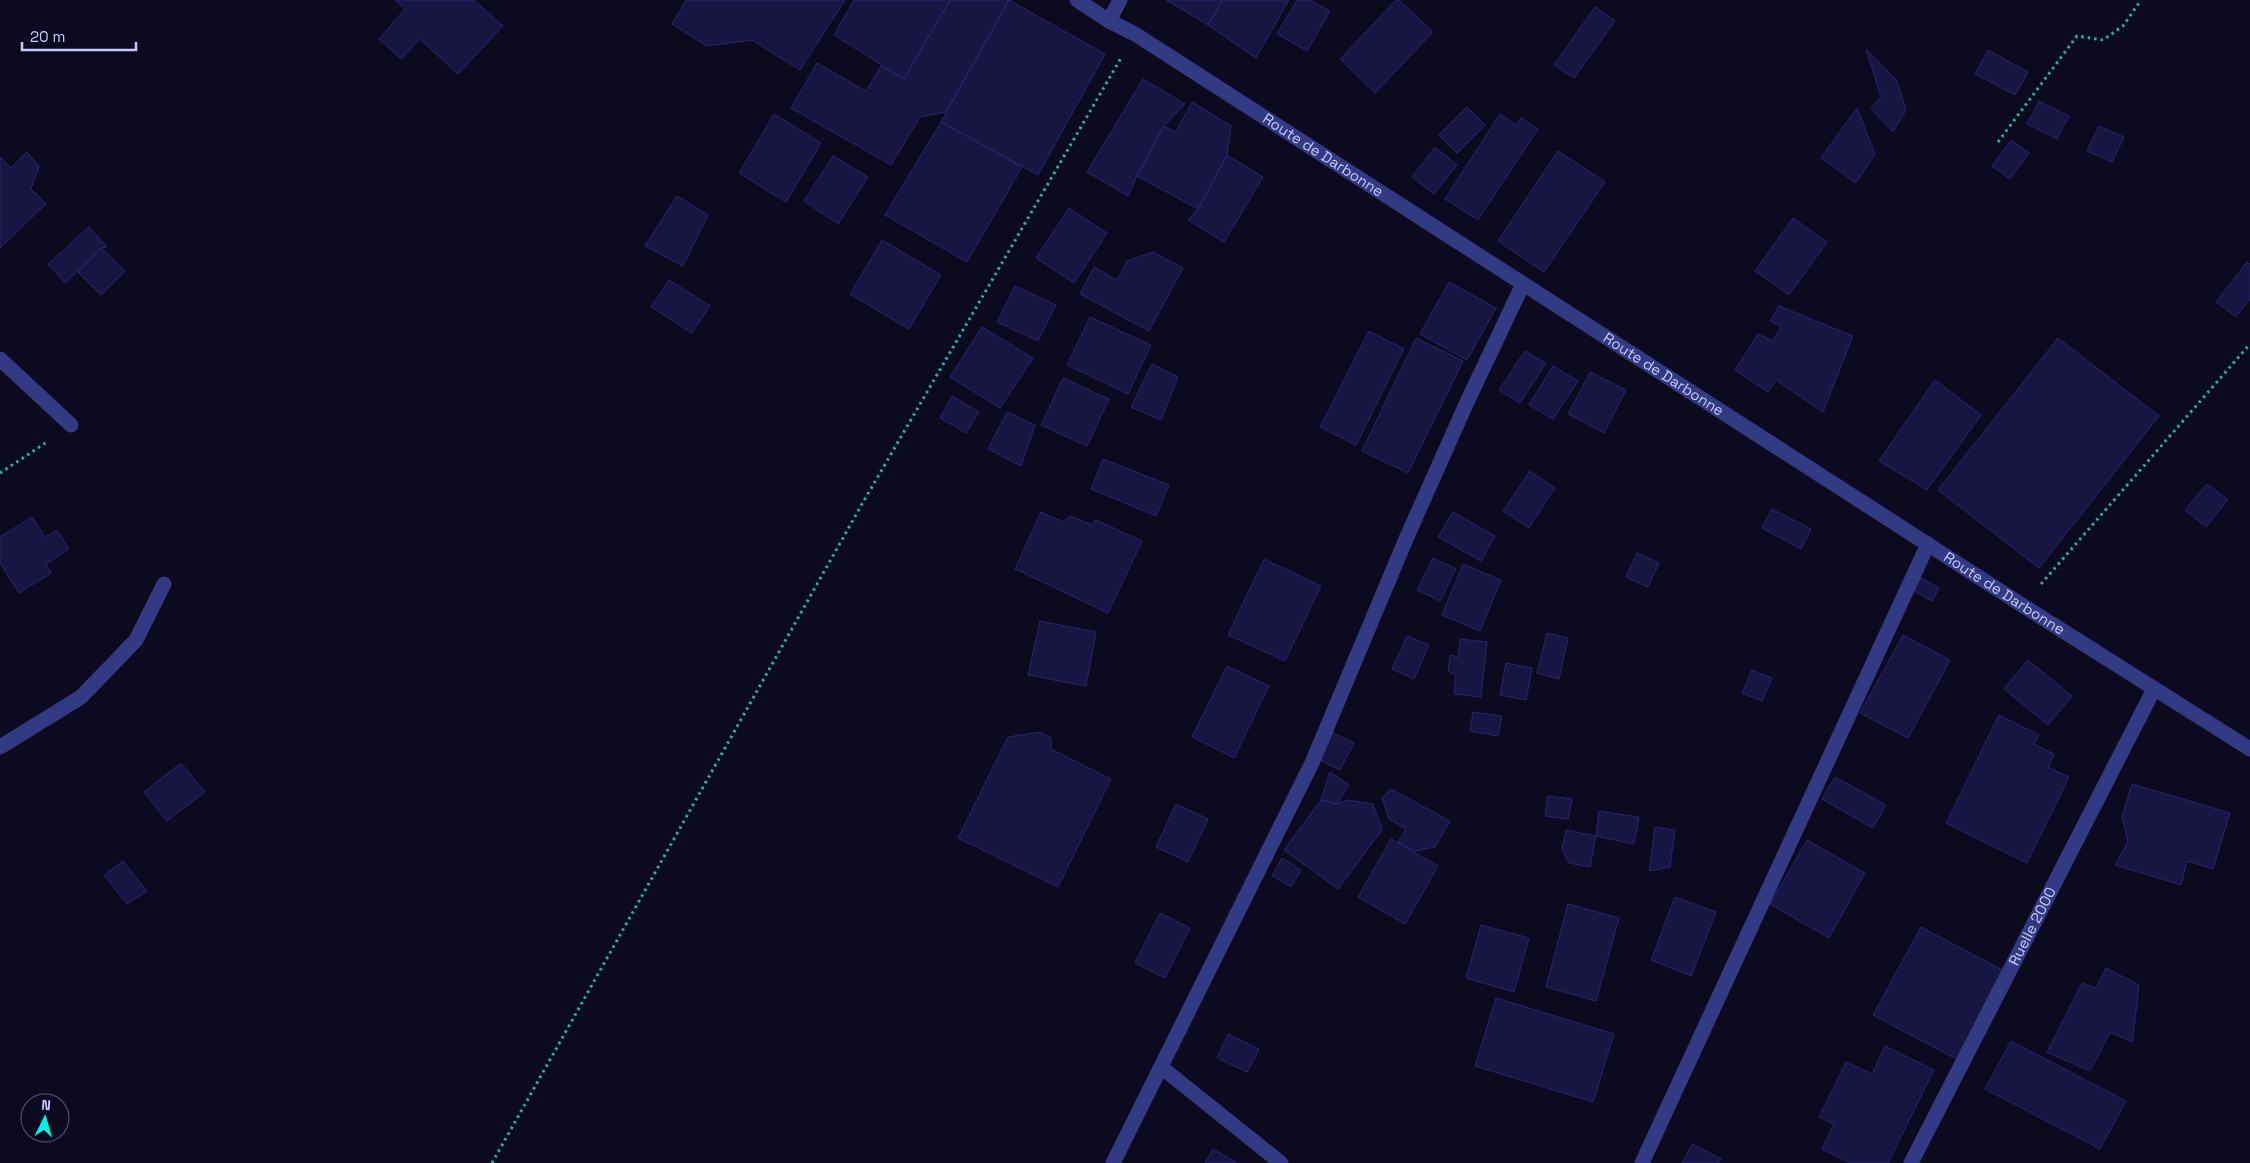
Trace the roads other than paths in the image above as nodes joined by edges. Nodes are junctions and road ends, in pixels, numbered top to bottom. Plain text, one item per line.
1 (1077, 0) edge
2 (1120, 0) edge
3 (1109, 21) junction
4 (1523, 284) junction
5 (0, 359) edge
6 (71, 426) road end
7 (1928, 544) junction
8 (164, 584) dead end
9 (2154, 689) junction
10 (0, 747) edge
11 (2250, 749) edge
12 (1161, 1067) junction
13 (1113, 1163) edge
14 (1281, 1163) edge
15 (1642, 1163) edge
16 (1911, 1163) edge

1 - 3 street, Route de Darbonne
2 - 3 street
3 - 4 street, Route de Darbonne
4 - 7 street, Route de Darbonne
4 - 12 street
5 - 6 street
7 - 9 street, Route de Darbonne
7 - 15 street
8 - 10 street
9 - 11 street, Route de Darbonne
9 - 16 street, Ruelle 2000
12 - 13 street
12 - 14 street

